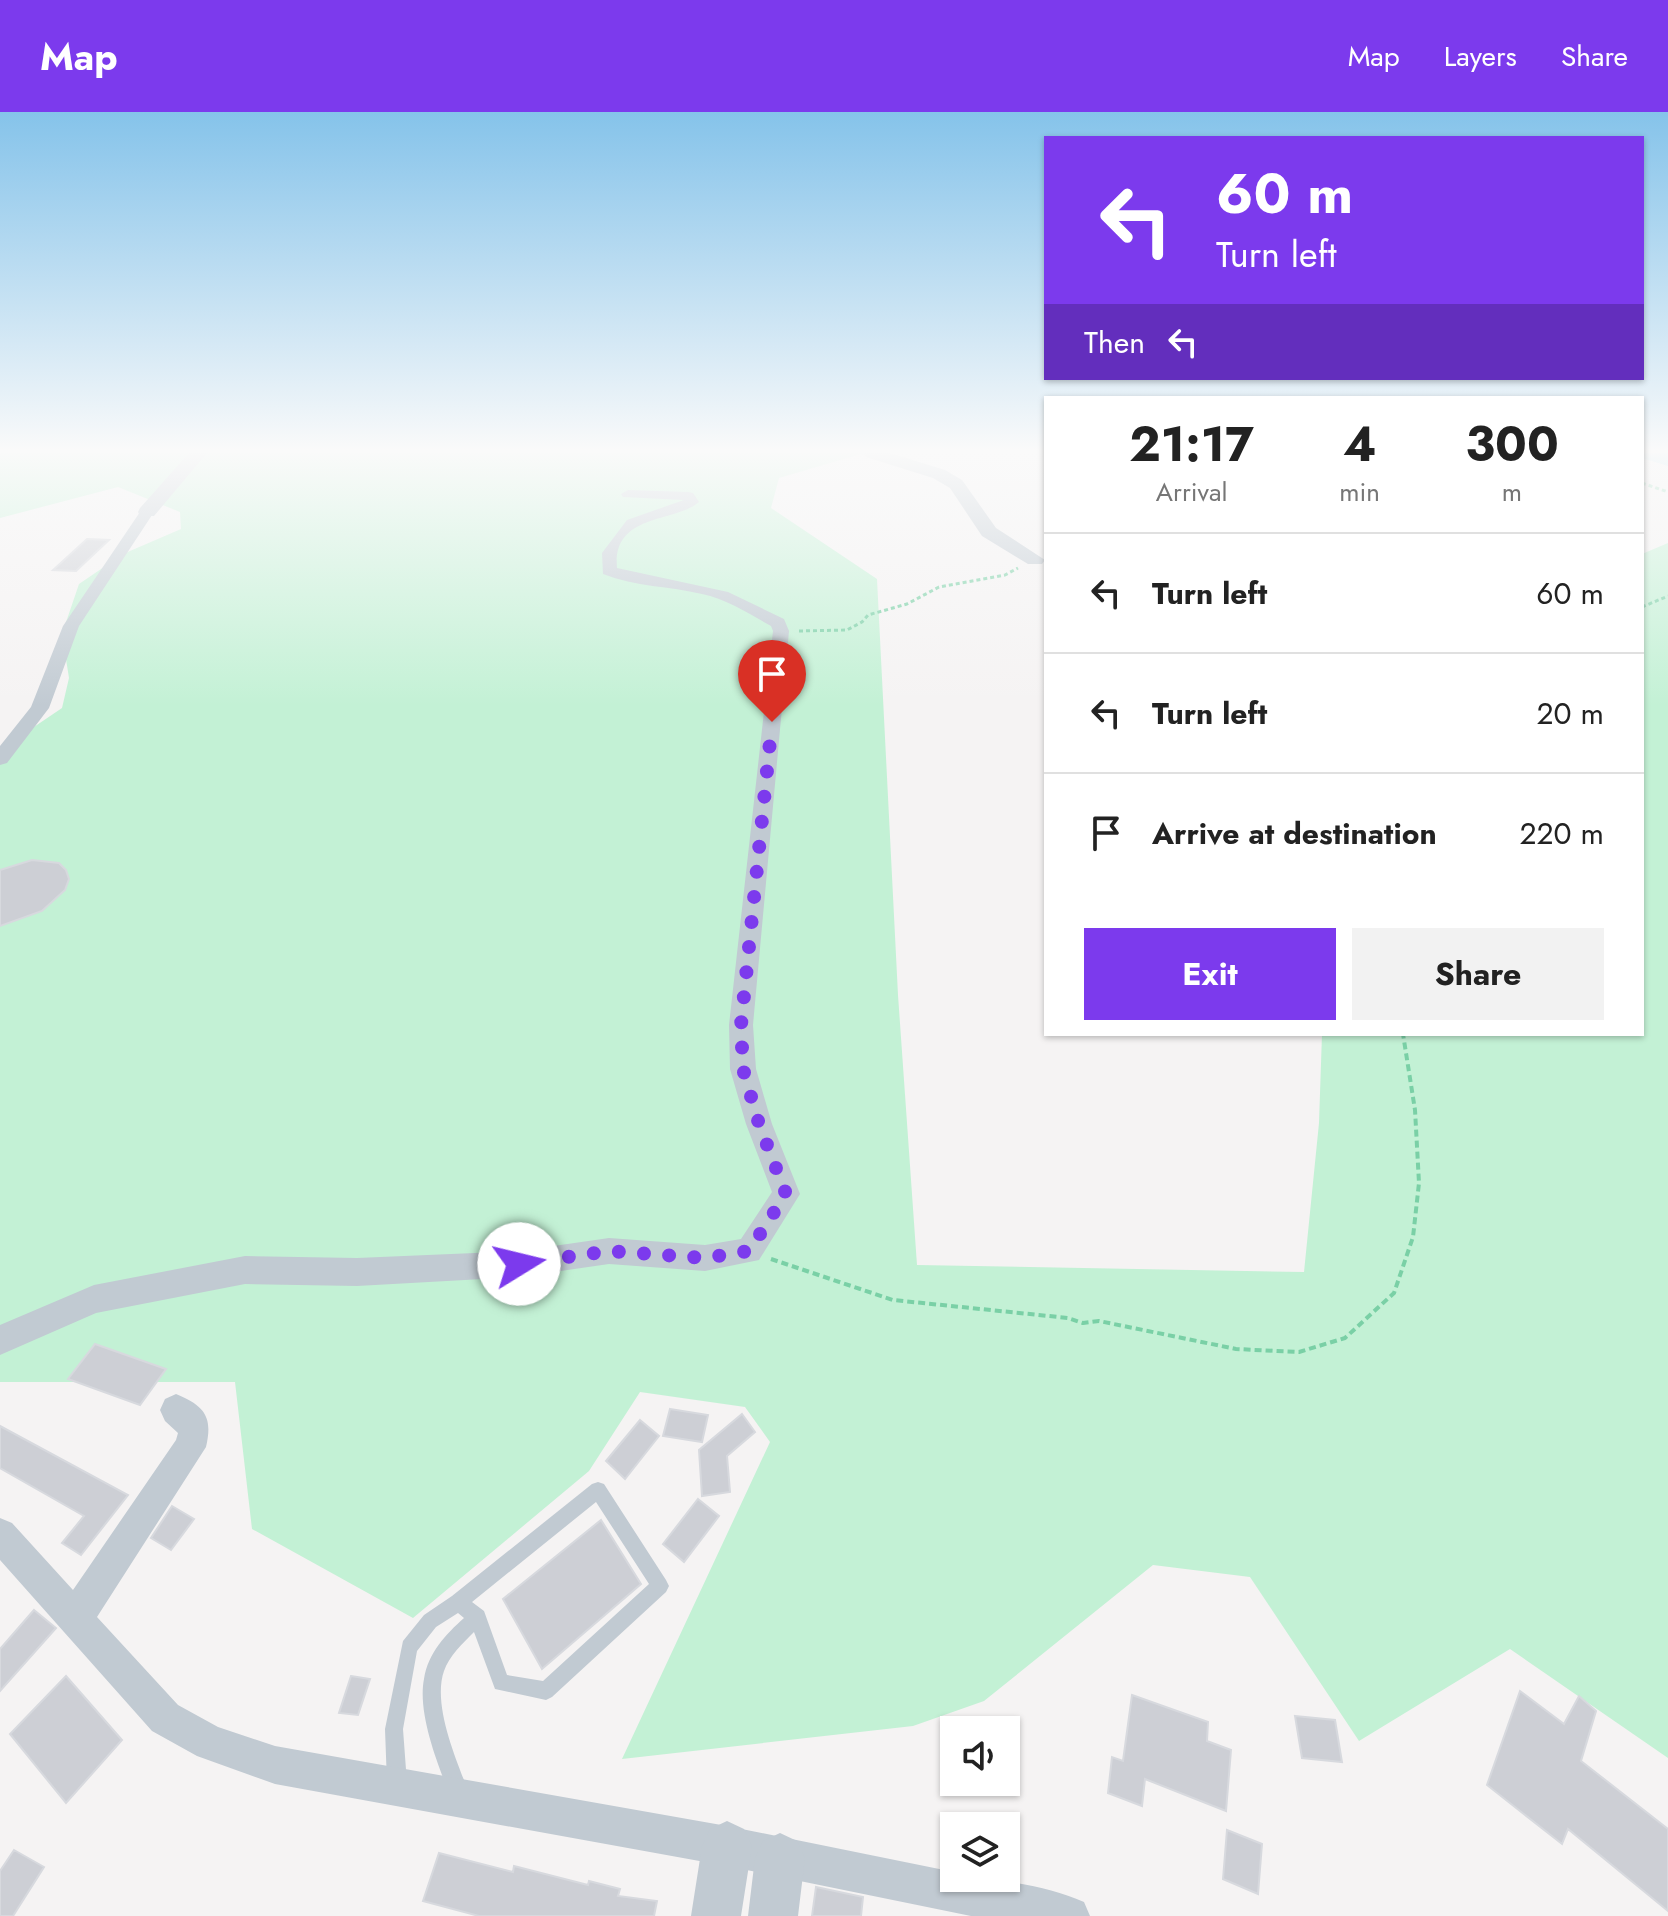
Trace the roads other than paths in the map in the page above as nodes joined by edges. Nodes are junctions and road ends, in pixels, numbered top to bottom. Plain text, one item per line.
1 (130, 537) edge
2 (620, 537) edge
3 (998, 537) edge
4 (1035, 560) road end
5 (0, 759) edge
6 (0, 1340) edge
7 (176, 1410) dead end
8 (0, 1535) edge
9 (458, 1602) junction
10 (478, 1617) junction
11 (75, 1619) junction
12 (397, 1787) junction
13 (461, 1798) junction
14 (727, 1846) junction
15 (780, 1858) junction
16 (716, 1916) edge
17 (773, 1916) edge
18 (1070, 1916) edge

1 - 5 street
2 - 6 street
3 - 4 street
7 - 11 street
8 - 11 street
9 - 10 lane
9 - 10 lane
9 - 12 lane
10 - 13 lane
11 - 12 street
12 - 13 street
13 - 14 street
14 - 15 street
14 - 16 street
15 - 17 street
15 - 18 street

